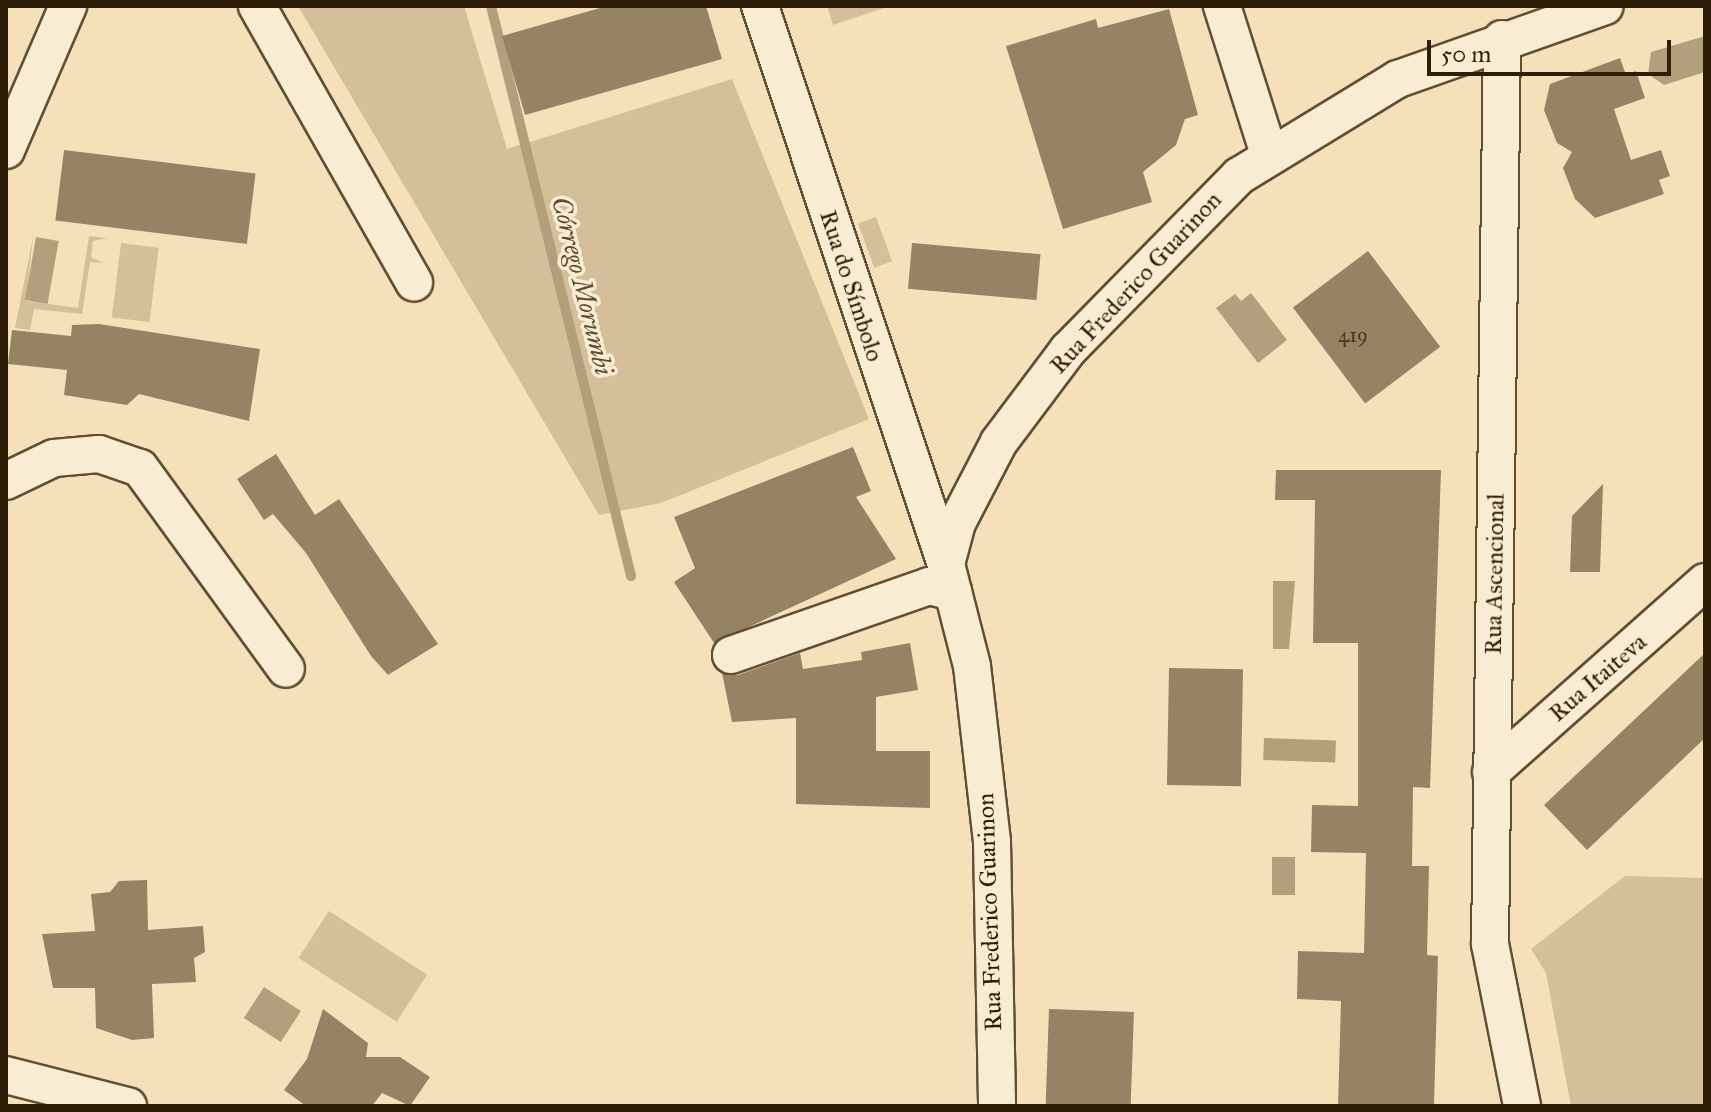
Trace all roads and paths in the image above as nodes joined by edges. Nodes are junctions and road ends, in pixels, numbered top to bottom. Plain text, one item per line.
1 (68, 6) edge
2 (257, 6) edge
3 (760, 6) edge
4 (1222, 6) edge
5 (1605, 6) edge
6 (1502, 39) junction
7 (6, 150) edge
8 (1269, 154) junction
9 (414, 282) dead end
10 (6, 481) edge
11 (950, 578) junction
12 (1705, 582) edge
13 (731, 655) dead end
14 (286, 669) dead end
15 (1491, 772) junction
16 (6, 1075) edge
17 (128, 1106) edge
18 (997, 1106) edge
19 (1522, 1106) edge

1 - 7 street
2 - 9 street
3 - 11 street, Rua do Símbolo
4 - 8 street
5 - 6 street, Rua Frederico Guarinon
6 - 8 street, Rua Frederico Guarinon
6 - 15 street, Rua Ascencional
8 - 11 street, Rua Frederico Guarinon
10 - 14 street
11 - 13 street
11 - 18 street, Rua Frederico Guarinon
12 - 15 street, Rua Itaiteva
15 - 19 street, Rua Ascencional
16 - 17 street

